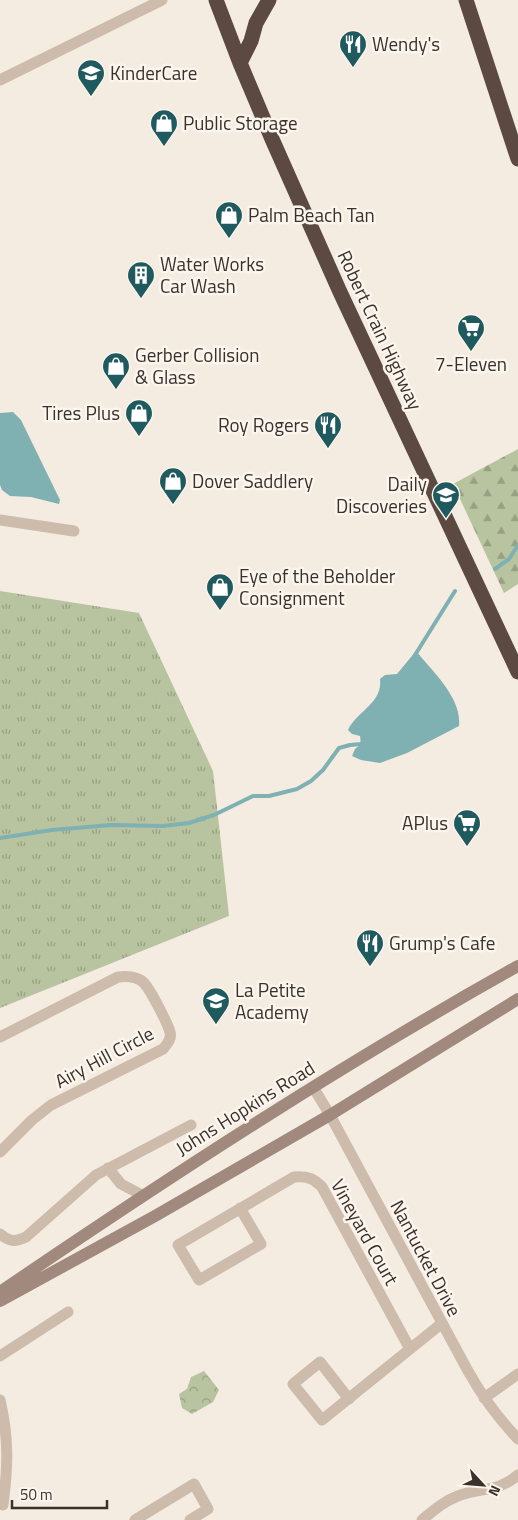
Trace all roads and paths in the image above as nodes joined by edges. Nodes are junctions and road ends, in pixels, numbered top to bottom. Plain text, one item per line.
1 (162, 0) edge
2 (216, 0) edge
3 (269, 0) edge
4 (466, 0) edge
5 (240, 64) junction
6 (0, 80) edge
7 (518, 159) edge
8 (0, 520) edge
9 (74, 531) dead end
10 (518, 672) edge
11 (518, 966) edge
12 (518, 999) edge
13 (0, 1036) edge
14 (313, 1087) junction
15 (330, 1116) junction
16 (191, 1125) dead end
17 (0, 1152) edge
18 (108, 1168) junction
19 (142, 1195) junction
20 (240, 1208) junction
21 (0, 1234) edge
22 (0, 1292) edge
23 (0, 1301) edge
24 (68, 1312) dead end
25 (441, 1324) junction
26 (410, 1349) junction
27 (0, 1356) edge
28 (518, 1374) edge
29 (484, 1398) junction
30 (349, 1399) junction
31 (0, 1400) edge
32 (518, 1439) edge
33 (4, 1443) edge
34 (518, 1475) edge
35 (3, 1506) dead end
36 (135, 1520) edge
37 (190, 1520) edge
38 (422, 1520) edge

1 - 6 street
2 - 5 highway, Robert Crain Highway
3 - 5 highway
4 - 7 highway
5 - 10 highway, Robert Crain Highway
8 - 9 street
11 - 14 street, Johns Hopkins Road
12 - 15 street
13 - 17 street, Airy Hill Circle
14 - 15 street, Nantucket Drive
14 - 19 street, Johns Hopkins Road
15 - 23 street
15 - 25 street, Nantucket Drive
16 - 18 street
18 - 19 street
18 - 21 street
19 - 22 street, Johns Hopkins Road
20 - 20 street, Vineyard Court
20 - 26 street, Vineyard Court
24 - 27 street
25 - 26 street
25 - 29 street, Nantucket Drive
26 - 30 street
28 - 29 street
29 - 32 street, Nantucket Drive
30 - 30 street
31 - 33 street
33 - 35 street
34 - 38 street
36 - 37 street

